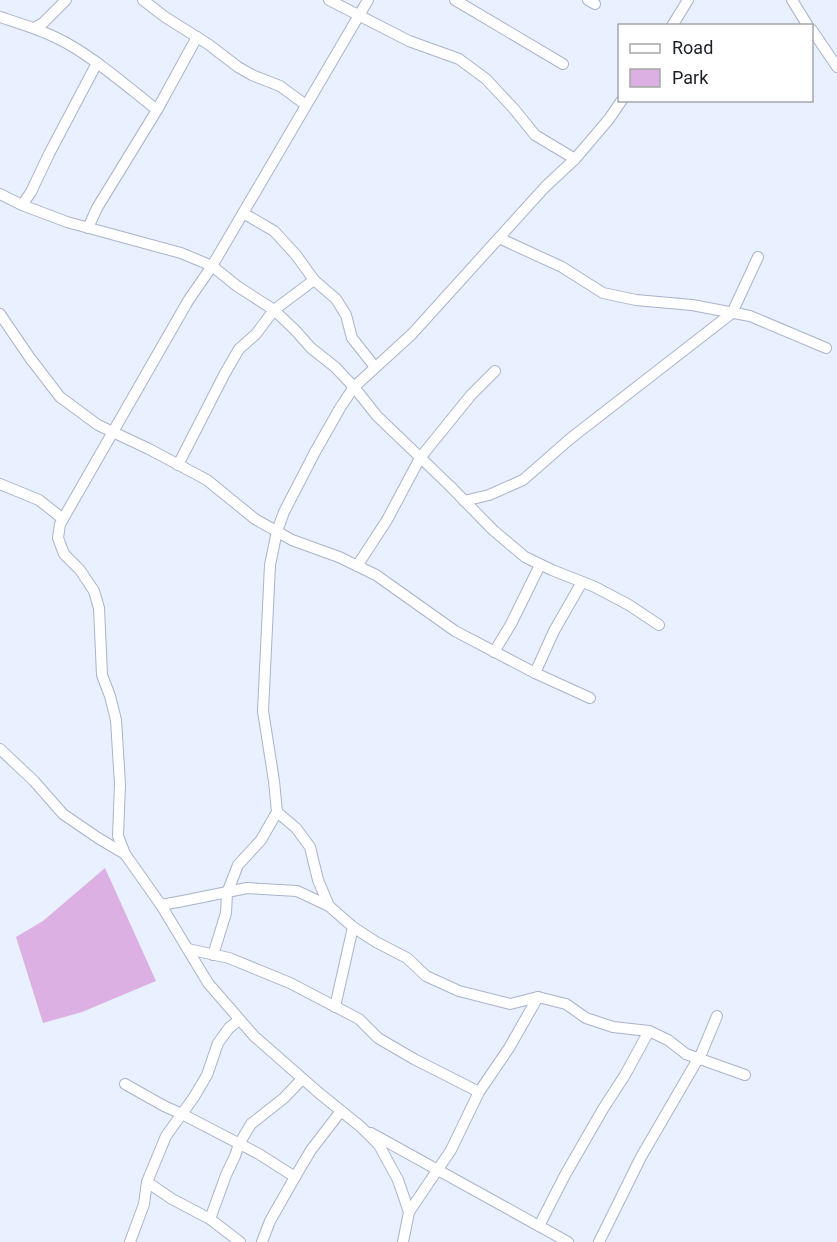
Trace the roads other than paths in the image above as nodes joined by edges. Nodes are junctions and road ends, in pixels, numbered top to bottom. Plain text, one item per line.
1 (66, 0) edge
2 (143, 0) edge
3 (329, 0) edge
4 (368, 0) edge
5 (455, 0) edge
6 (688, 0) edge
7 (792, 0) edge
8 (359, 15) junction
9 (0, 17) edge
10 (673, 24) edge
11 (807, 24) edge
12 (34, 28) junction
13 (813, 31) edge
14 (197, 37) junction
15 (97, 63) junction
16 (562, 64) dead end
17 (837, 67) edge
18 (621, 102) edge
19 (306, 105) junction
20 (158, 110) junction
21 (574, 159) junction
22 (0, 194) edge
23 (22, 205) junction
24 (243, 213) junction
25 (88, 228) junction
26 (500, 238) junction
27 (758, 257) dead end
28 (212, 266) junction
29 (314, 280) junction
30 (273, 310) junction
31 (732, 313) junction
32 (0, 314) edge
33 (826, 348) dead end
34 (375, 367) junction
35 (495, 371) dead end
36 (354, 387) junction
37 (113, 432) junction
38 (420, 458) junction
39 (178, 465) junction
40 (0, 484) edge
41 (464, 501) junction
42 (63, 519) junction
43 (277, 531) junction
44 (540, 564) junction
45 (357, 566) junction
46 (582, 582) junction
47 (659, 625) dead end
48 (494, 652) junction
49 (535, 673) junction
50 (590, 698) dead end
51 (0, 749) edge
52 (277, 812) junction
53 (125, 854) junction
54 (227, 893) junction
55 (161, 905) junction
56 (329, 906) junction
57 (353, 927) junction
58 (188, 949) junction
59 (213, 955) junction
60 (538, 997) junction
61 (335, 1007) junction
62 (717, 1016) dead end
63 (239, 1020) junction
64 (649, 1031) junction
65 (699, 1059) junction
66 (745, 1075) dead end
67 (302, 1078) junction
68 (125, 1084) dead end
69 (479, 1092) junction
70 (341, 1111) junction
71 (182, 1114) junction
72 (361, 1127) junction
73 (239, 1144) junction
74 (437, 1168) junction
75 (295, 1177) junction
76 (147, 1182) junction
77 (409, 1212) junction
78 (210, 1219) junction
79 (539, 1226) junction
80 (130, 1242) edge
81 (240, 1242) edge
82 (262, 1242) edge
83 (403, 1242) edge
84 (568, 1242) edge
85 (599, 1242) edge

1 - 12 street
2 - 14 street
3 - 8 street
4 - 8 street
5 - 16 street
6 - 10 street
7 - 11 street
8 - 19 street
8 - 21 street
9 - 12 street
12 - 15 street
13 - 17 street
14 - 19 street
14 - 20 street
15 - 20 street
15 - 23 street
18 - 21 street
19 - 24 street
20 - 25 street
21 - 26 street
22 - 23 street
23 - 25 street
24 - 28 street
24 - 29 street
25 - 28 street
26 - 31 street
26 - 34 street
27 - 31 street
28 - 30 street
28 - 37 street
29 - 30 street
29 - 34 street
30 - 36 street
30 - 39 street
31 - 33 street
31 - 41 street
32 - 37 street
34 - 36 street
35 - 38 street
36 - 38 street
36 - 43 street
37 - 39 street
37 - 42 street
38 - 41 street
38 - 45 street
39 - 43 street
40 - 42 street
41 - 44 street
42 - 53 street
43 - 45 street
43 - 52 street
44 - 46 street
44 - 48 street
45 - 48 street
46 - 47 street
46 - 49 street
48 - 49 street
49 - 50 street
51 - 53 street
52 - 54 street
52 - 56 street
53 - 55 street
54 - 55 street
54 - 56 street
54 - 59 street
55 - 58 street
56 - 57 street
57 - 60 street
57 - 61 street
58 - 59 street
58 - 63 street
59 - 61 street
60 - 64 street
60 - 69 street
61 - 69 street
62 - 65 street
63 - 67 street
63 - 71 street
64 - 65 street
64 - 79 street
65 - 66 street
65 - 85 street
67 - 70 street
67 - 73 street
68 - 71 street
69 - 74 street
70 - 72 street
70 - 75 street
71 - 73 street
71 - 76 street
72 - 74 street
72 - 77 street
73 - 75 street
73 - 78 street
74 - 77 street
74 - 79 street
75 - 82 street
76 - 78 street
76 - 80 street
77 - 83 street
78 - 81 street
79 - 84 street

